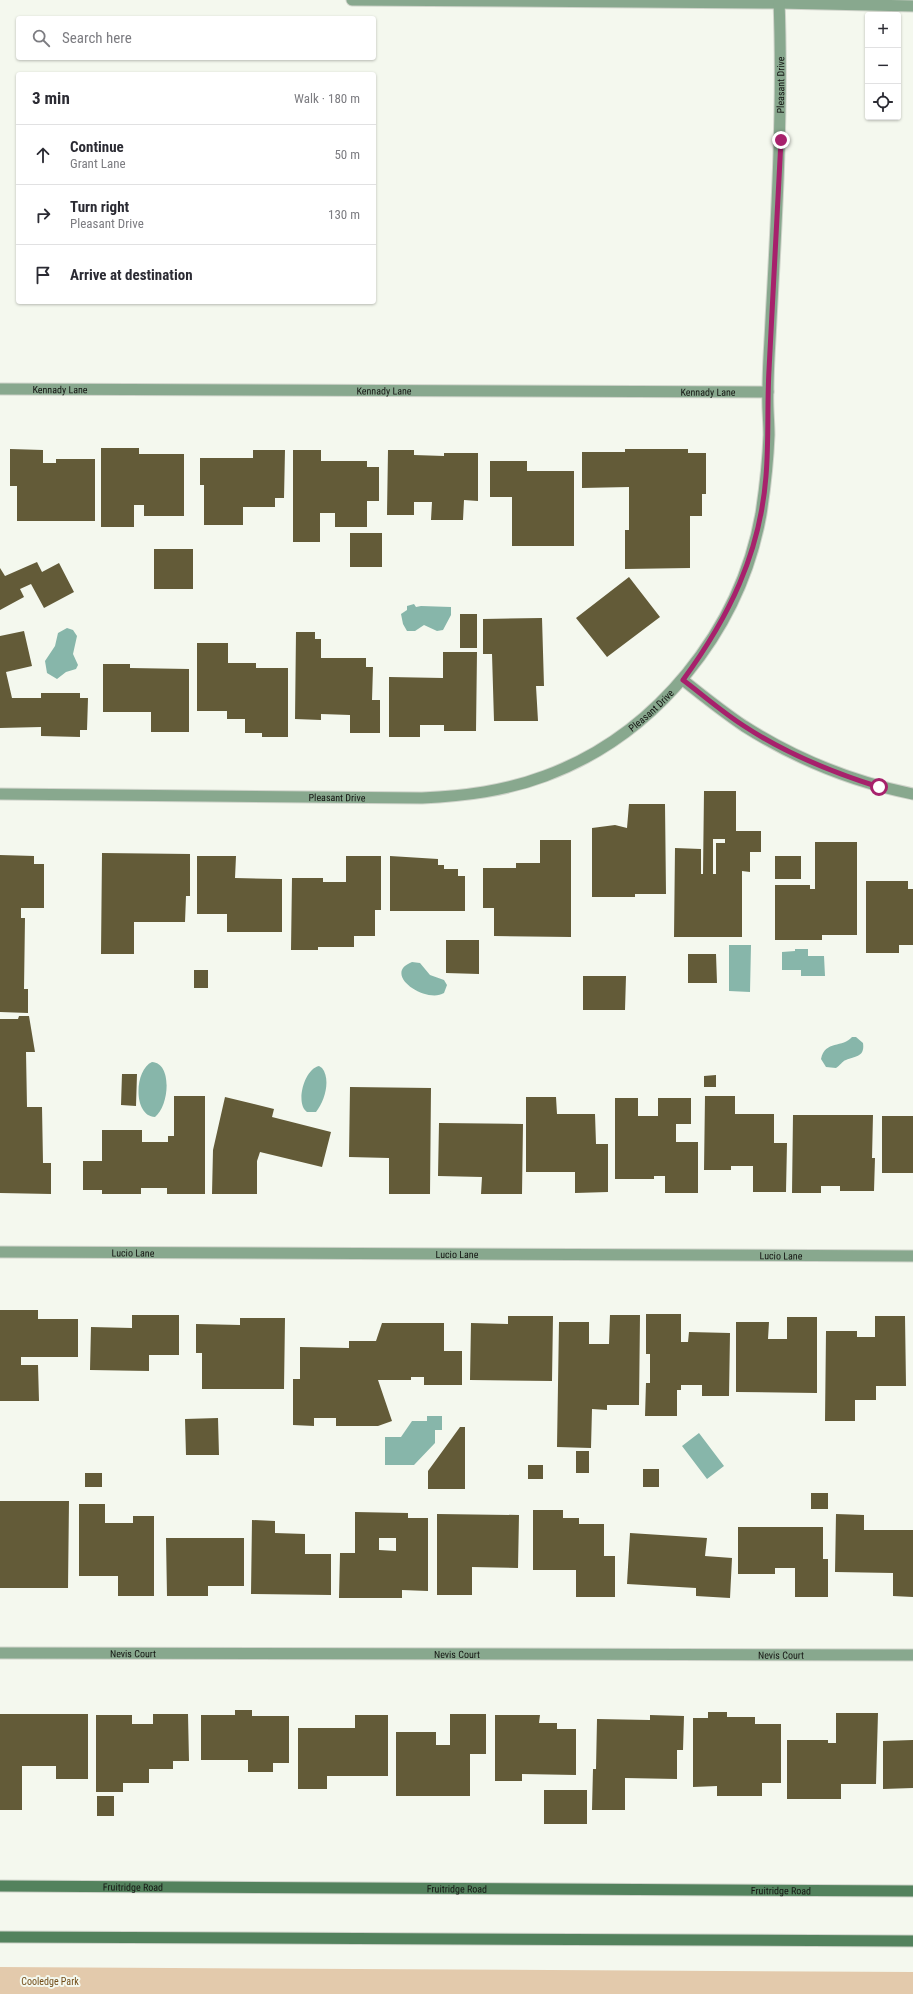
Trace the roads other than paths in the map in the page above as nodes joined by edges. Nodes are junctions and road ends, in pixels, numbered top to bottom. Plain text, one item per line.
1 (352, 0) edge
2 (779, 2) edge
3 (913, 6) edge
4 (0, 389) edge
5 (768, 392) junction
6 (683, 680) junction
7 (0, 794) edge
8 (913, 794) edge
9 (0, 1252) edge
10 (913, 1256) edge
11 (0, 1653) edge
12 (913, 1655) edge
13 (0, 1886) edge
14 (913, 1891) edge
15 (0, 1938) edge
16 (913, 1941) edge

1 - 2 street
2 - 3 street
2 - 5 street, Pleasant Drive
4 - 5 street, Kennady Lane
5 - 6 street, Pleasant Drive
6 - 7 street, Pleasant Drive
6 - 8 street
9 - 10 street, Lucio Lane
11 - 12 street, Nevis Court
13 - 14 main road, Fruitridge Road
15 - 16 main road

